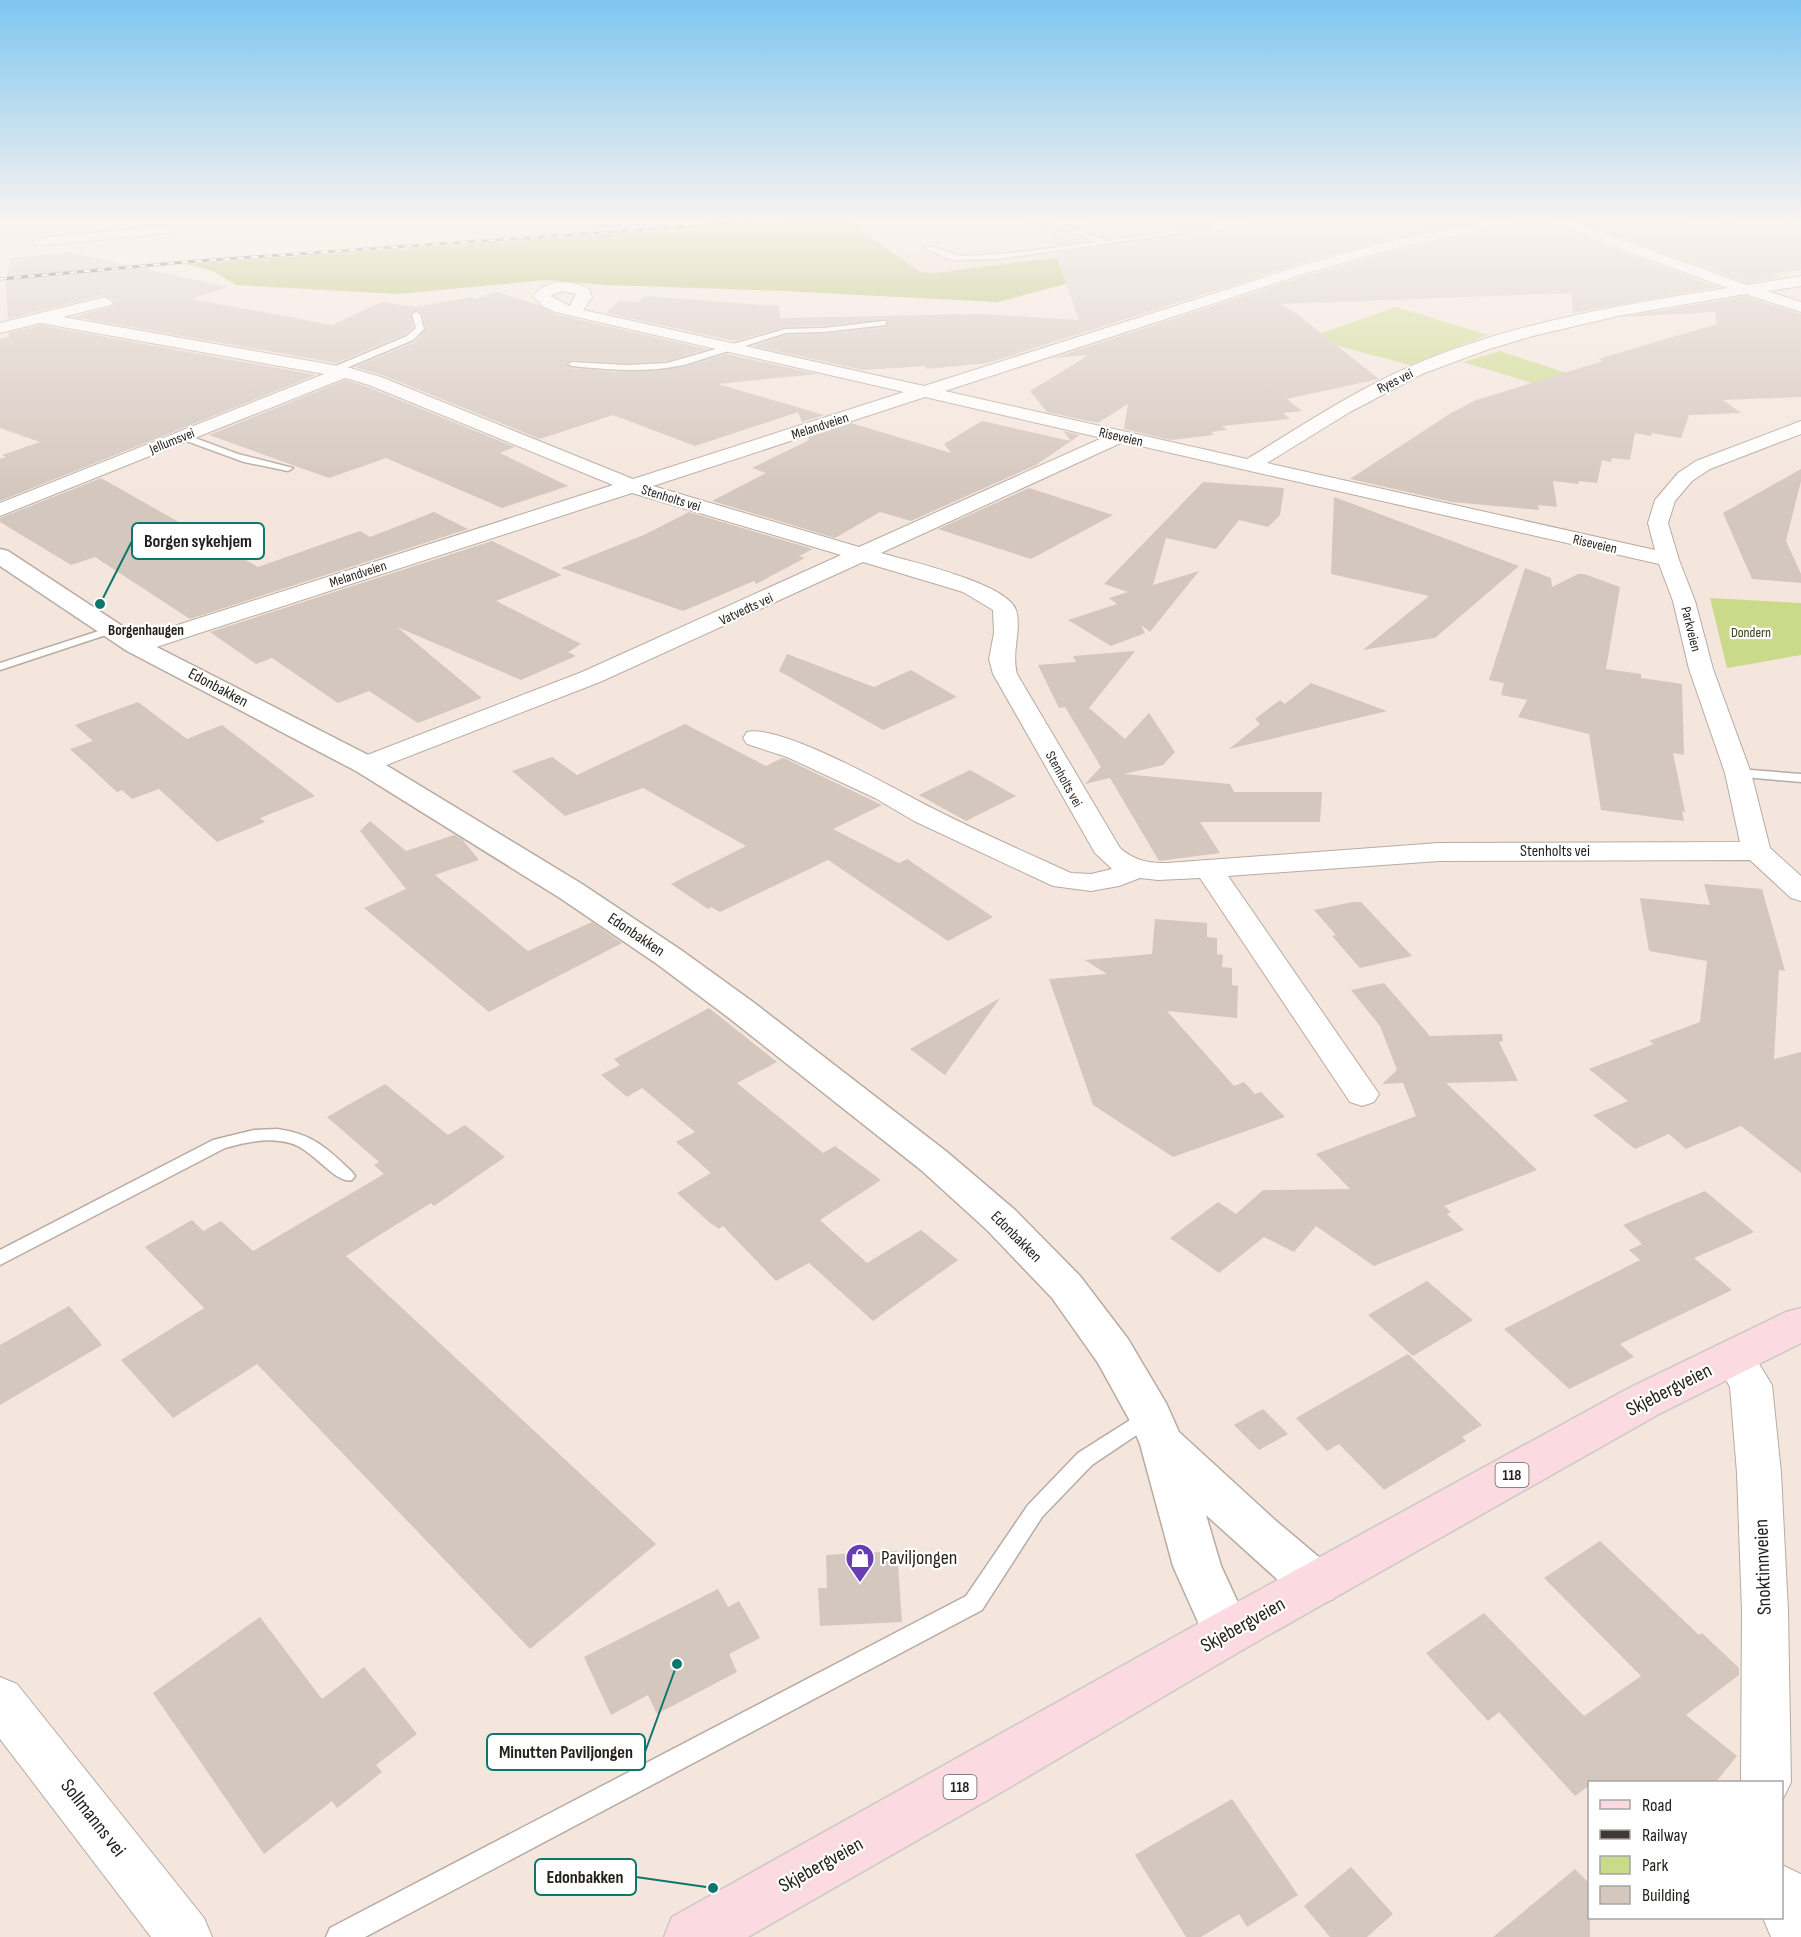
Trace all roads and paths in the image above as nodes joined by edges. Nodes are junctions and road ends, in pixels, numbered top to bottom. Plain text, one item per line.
1 (67, 311) edge
2 (1174, 311) edge
3 (1632, 311) edge
4 (574, 312) dead end
5 (416, 314) dead end
6 (40, 318) junction
7 (883, 323) dead end
8 (0, 327) edge
9 (730, 347) junction
10 (572, 364) dead end
11 (339, 371) junction
12 (925, 392) junction
13 (1801, 427) edge
14 (184, 436) junction
15 (1119, 437) junction
16 (1250, 465) junction
17 (288, 468) dead end
18 (632, 486) junction
19 (0, 510) edge
20 (862, 555) junction
21 (0, 556) edge
22 (1668, 560) junction
23 (124, 638) junction
24 (0, 667) edge
25 (756, 738) dead end
26 (366, 765) junction
27 (1738, 773) junction
28 (1801, 778) edge
29 (1756, 851) junction
30 (1136, 869) junction
31 (1209, 869) junction
32 (1801, 892) edge
33 (1362, 1094) dead end
34 (346, 1176) dead end
35 (0, 1258) edge
36 (1801, 1324) edge
37 (1734, 1357) junction
38 (1156, 1430) junction
39 (1316, 1584) junction
40 (1227, 1634) junction
41 (0, 1700) edge
42 (1766, 1781) edge
43 (1783, 1896) edge
44 (184, 1937) edge
45 (339, 1937) edge
46 (692, 1937) edge
47 (1799, 1937) edge

1 - 6 street
2 - 12 street, Melandveien
3 - 16 street, Ryes vei
4 - 9 street, Riseveien
5 - 11 lane
6 - 8 street
6 - 11 street, Stenholts vei
7 - 9 lane
9 - 10 lane
9 - 12 street, Riseveien
11 - 14 street, Jellumsvei
11 - 18 street, Stenholts vei
12 - 15 street, Riseveien
12 - 18 street, Melandveien
13 - 22 street, Parkveien
14 - 17 lane
14 - 19 street, Jellumsvei
15 - 16 street, Riseveien
15 - 20 street, Vatvedts vei
16 - 22 street, Riseveien
18 - 20 street, Stenholts vei
18 - 23 street, Melandveien
20 - 26 street, Vatvedts vei
20 - 30 street, Stenholts vei
21 - 23 street, Edonbakken
22 - 27 street, Parkveien
23 - 24 lane
23 - 26 street, Edonbakken
25 - 30 street, Stenholts vei
26 - 38 street, Edonbakken
27 - 28 lane
27 - 29 street, Parkveien
29 - 31 street, Stenholts vei
29 - 32 street
30 - 31 street, Stenholts vei
31 - 33 street
34 - 35 lane
36 - 37 main road, Skjebergveien / 118
37 - 39 main road, Skjebergveien / 118
37 - 42 street, Snoktinnveien
38 - 39 street, Edonbakken
38 - 40 street, Edonbakken
38 - 45 lane
39 - 40 main road, Skjebergveien / 118
40 - 46 main road, Skjebergveien / 118
41 - 44 street, Sollmanns vei
43 - 47 street

